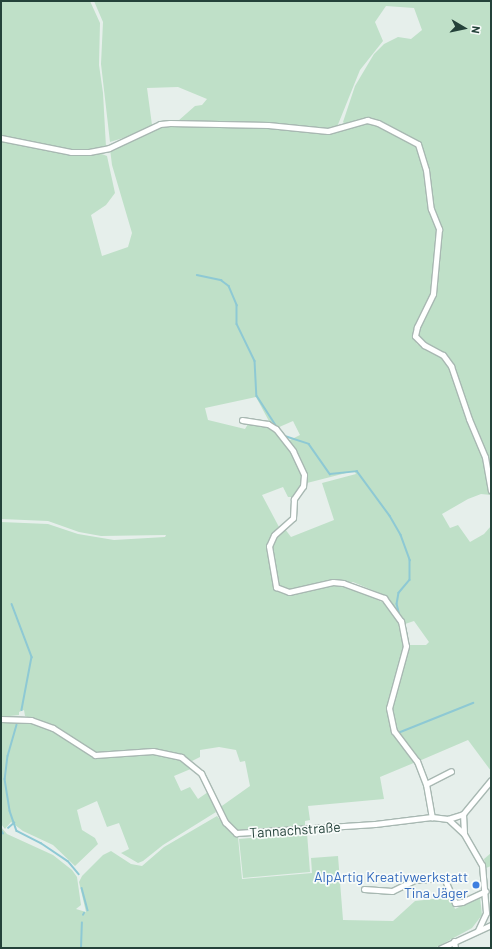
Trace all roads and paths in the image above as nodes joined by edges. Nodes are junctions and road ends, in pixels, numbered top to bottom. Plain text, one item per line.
1 (1, 138) edge
2 (242, 420) dead end
3 (491, 490) edge
4 (1, 718) edge
5 (451, 771) dead end
6 (491, 780) edge
7 (426, 784) junction
8 (463, 814) junction
9 (432, 817) junction
10 (448, 819) junction
11 (464, 834) junction
12 (364, 889) dead end
13 (486, 891) junction
14 (489, 914) edge
15 (491, 925) edge
16 (478, 930) junction
17 (454, 941) junction
18 (441, 948) edge
19 (455, 948) edge

1 - 3 street
2 - 7 street
4 - 9 street, Tannachstraße
5 - 7 street
6 - 8 street
7 - 9 street
8 - 10 street, Tannachstraße
8 - 11 street
9 - 10 street, Tannachstraße
10 - 11 street
11 - 13 street
12 - 13 street
13 - 14 street
14 - 16 street
15 - 16 street
16 - 17 street
17 - 18 street
17 - 19 street

